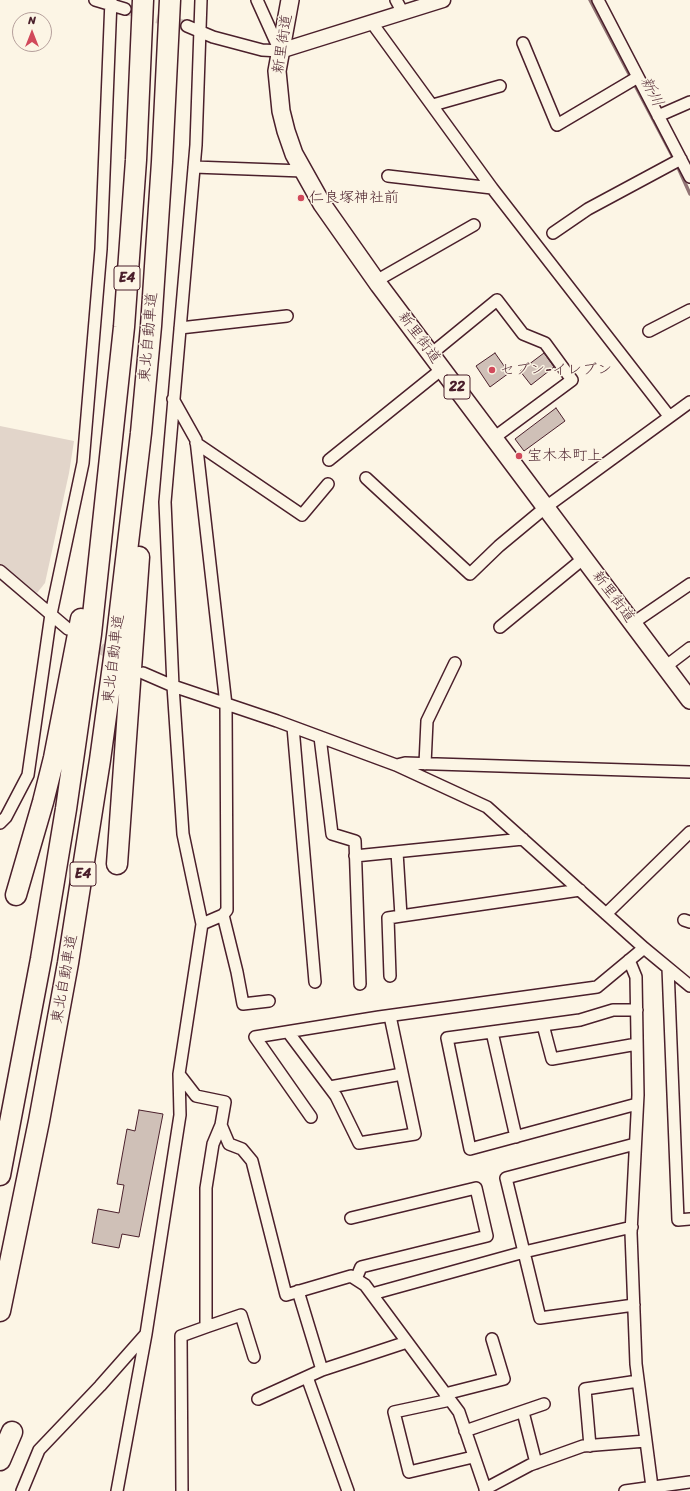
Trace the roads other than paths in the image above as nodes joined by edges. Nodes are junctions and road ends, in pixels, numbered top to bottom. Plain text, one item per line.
1 (95, 0) edge
2 (143, 0) edge
3 (170, 0) edge
4 (201, 0) edge
5 (257, 0) edge
6 (290, 0) edge
7 (396, 0) edge
8 (443, 0) edge
9 (598, 0) edge
10 (111, 2) edge
11 (125, 9) tunnel mouth
12 (403, 13) junction
13 (372, 23) junction
14 (187, 26) tunnel mouth
15 (200, 31) junction
16 (523, 43) dead end
17 (280, 51) junction
18 (638, 78) junction
19 (500, 86) dead end
20 (690, 102) edge
21 (433, 104) junction
22 (658, 116) junction
23 (681, 159) junction
24 (194, 167) junction
25 (303, 171) junction
26 (388, 176) dead end
27 (690, 177) edge
28 (492, 188) junction
29 (474, 225) dead end
30 (553, 233) dead end
31 (376, 281) junction
32 (690, 310) edge
33 (287, 316) dead end
34 (180, 328) junction
35 (649, 331) dead end
36 (431, 354) junction
37 (442, 369) junction
38 (173, 399) junction
39 (690, 402) edge
40 (669, 416) junction
41 (141, 433) junction
42 (495, 438) junction
43 (196, 443) junction
44 (329, 460) dead end
45 (366, 478) dead end
46 (328, 484) dead end
47 (546, 507) junction
48 (100, 556) junction
49 (584, 558) junction
50 (0, 571) edge
51 (690, 584) edge
52 (51, 614) junction
53 (633, 623) junction
54 (500, 627) dead end
55 (68, 629) dead end
56 (690, 648) edge
57 (455, 663) dead end
58 (665, 667) junction
59 (143, 673) dead end
60 (173, 686) junction
61 (690, 700) edge
62 (226, 705) junction
63 (293, 727) junction
64 (320, 736) junction
65 (425, 764) junction
66 (396, 765) junction
67 (690, 772) edge
68 (0, 824) edge
69 (690, 832) edge
70 (523, 839) junction
71 (397, 852) junction
72 (356, 856) junction
73 (117, 864) dead end
74 (580, 890) junction
75 (16, 895) dead end
76 (606, 914) junction
77 (223, 915) junction
78 (401, 916) junction
79 (202, 924) junction
80 (644, 948) junction
81 (629, 960) junction
82 (668, 968) junction
83 (390, 976) dead end
84 (315, 982) dead end
85 (360, 984) dead end
86 (690, 986) edge
87 (269, 1001) dead end
88 (637, 1010) junction
89 (390, 1016) junction
90 (544, 1025) junction
91 (288, 1032) junction
92 (492, 1032) junction
93 (638, 1044) junction
94 (179, 1074) junction
95 (402, 1074) junction
96 (330, 1088) junction
97 (638, 1104) junction
98 (311, 1117) dead end
99 (221, 1125) junction
100 (516, 1137) junction
101 (635, 1144) junction
102 (0, 1175) edge
103 (351, 1218) dead end
104 (690, 1219) edge
105 (632, 1227) junction
106 (524, 1252) junction
107 (356, 1279) junction
108 (298, 1291) junction
109 (372, 1294) junction
110 (634, 1305) junction
111 (0, 1311) edge
112 (206, 1326) junction
113 (146, 1334) junction
114 (492, 1339) dead end
115 (407, 1342) junction
116 (254, 1356) dead end
117 (322, 1370) junction
118 (307, 1377) junction
119 (638, 1381) junction
120 (447, 1397) junction
121 (258, 1399) dead end
122 (544, 1404) dead end
123 (523, 1412) junction
124 (12, 1432) dead end
125 (465, 1432) junction
126 (646, 1441) junction
127 (590, 1446) junction
128 (473, 1456) junction
129 (0, 1460) edge
130 (536, 1463) junction
131 (690, 1482) edge
132 (652, 1487) junction
133 (485, 1490) edge
134 (22, 1491) edge
135 (117, 1491) edge
136 (182, 1491) edge
137 (348, 1491) edge
138 (625, 1491) edge

1 - 10 street
2 - 48 highway, 東北自動車道 / E4
3 - 41 highway, 東北自動車道 / E4
4 - 15 street
5 - 17 street
6 - 17 main road, 新里街道 / 22
7 - 12 street
8 - 12 street
9 - 18 street
10 - 11 street
10 - 52 street
12 - 13 street
13 - 17 street
13 - 21 street
14 - 15 street
15 - 17 street
15 - 24 street
16 - 18 street
17 - 25 main road, 新里街道 / 22
18 - 22 street
19 - 21 street
20 - 22 street
21 - 28 street
22 - 23 street
23 - 27 street
23 - 30 street
24 - 25 street
24 - 34 street
25 - 31 main road, 新里街道 / 22
26 - 28 street
28 - 40 street
29 - 31 street
31 - 36 main road, 新里街道 / 22
32 - 35 street
33 - 34 street
34 - 38 street
36 - 37 main road, 新里街道 / 22
36 - 42 street
37 - 42 main road, 新里街道 / 22
37 - 44 street
38 - 43 street
38 - 60 street
39 - 40 street
40 - 47 street
41 - 73 highway
41 - 111 highway, 東北自動車道 / E4
42 - 47 main road, 新里街道 / 22
43 - 46 street
43 - 62 street
45 - 47 street
47 - 49 main road, 新里街道 / 22
48 - 75 highway
48 - 102 highway, 東北自動車道 / E4
49 - 53 main road, 新里街道 / 22
49 - 54 street
50 - 52 street
51 - 53 street
52 - 55 street
52 - 68 street
53 - 58 main road, 新里街道 / 22
56 - 58 street
57 - 65 street
58 - 61 main road, 新里街道 / 22
59 - 60 street
60 - 62 street
60 - 79 street
62 - 63 street
62 - 77 street
63 - 64 street
63 - 84 street
64 - 66 street
64 - 72 street
65 - 66 street
65 - 67 street
66 - 70 street
69 - 76 street
70 - 71 street
70 - 74 street
71 - 72 street
71 - 78 street
72 - 85 street
74 - 76 street
74 - 78 street
76 - 80 street
77 - 79 street
77 - 87 street
78 - 83 street
79 - 94 street
80 - 81 street
80 - 82 street
81 - 88 street
81 - 89 street
82 - 86 street
82 - 104 street
88 - 90 street
88 - 93 street
89 - 91 street
89 - 95 street
90 - 92 street
90 - 93 street
91 - 96 street
91 - 98 street
92 - 100 street
92 - 100 street
93 - 97 street
94 - 99 street
94 - 113 street
95 - 96 street
95 - 96 street
97 - 100 street
97 - 101 street
99 - 108 street
99 - 112 street
101 - 105 street
101 - 106 street
103 - 107 street
105 - 106 street
105 - 110 street
106 - 109 street
106 - 110 street
107 - 108 street
107 - 109 street
108 - 117 street
109 - 115 street
110 - 119 street
112 - 116 street
112 - 136 street
113 - 134 street
113 - 135 street
114 - 120 street
115 - 117 street
115 - 120 street
117 - 118 street
118 - 121 street
118 - 137 street
119 - 126 street
119 - 127 street
120 - 125 street
120 - 128 street
122 - 123 street
123 - 125 street
123 - 130 street
124 - 129 highway
125 - 128 street
126 - 127 street
126 - 132 street
127 - 130 street
128 - 133 street
130 - 133 street
131 - 132 street
132 - 138 street

